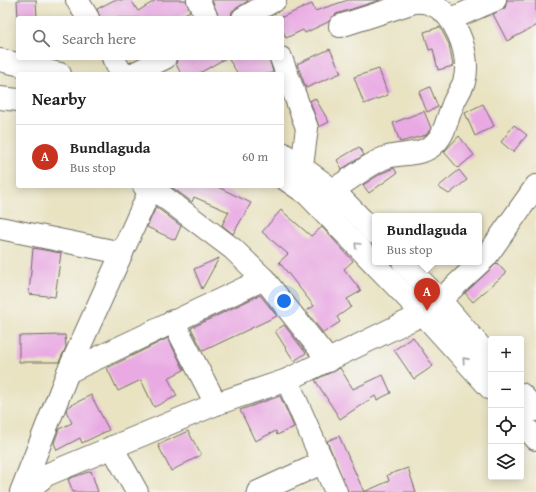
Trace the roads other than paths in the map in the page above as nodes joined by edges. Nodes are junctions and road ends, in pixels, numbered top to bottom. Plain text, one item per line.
1 (77, 0) edge
2 (198, 0) edge
3 (494, 0) edge
4 (413, 1) edge
5 (268, 8) edge
6 (87, 16) edge
7 (206, 16) edge
8 (248, 16) edge
9 (451, 19) junction
10 (340, 26) dead end
11 (0, 60) edge
12 (113, 60) edge
13 (161, 60) edge
14 (282, 60) edge
15 (51, 72) edge
16 (121, 72) edge
17 (137, 72) edge
18 (0, 98) edge
19 (16, 100) edge
20 (284, 154) edge
21 (302, 166) junction
22 (284, 177) edge
23 (536, 186) edge
24 (149, 188) edge
25 (150, 188) edge
26 (333, 190) junction
27 (0, 228) edge
28 (372, 230) edge
29 (122, 253) junction
30 (372, 261) edge
31 (482, 261) edge
32 (376, 265) edge
33 (406, 265) edge
34 (477, 265) edge
35 (264, 279) junction
36 (440, 300) junction
37 (423, 314) junction
38 (173, 321) junction
39 (488, 356) edge
40 (328, 361) junction
41 (68, 372) junction
42 (287, 380) junction
43 (488, 386) edge
44 (524, 397) edge
45 (216, 404) junction
46 (536, 410) edge
47 (524, 425) edge
48 (536, 439) edge
49 (112, 447) junction
50 (324, 462) junction
51 (21, 492) edge
52 (26, 492) edge
53 (137, 492) edge
54 (258, 492) edge
55 (336, 492) edge

1 - 6 street
2 - 7 street
3 - 9 street
4 - 9 street
4 - 10 street
5 - 8 street
9 - 26 street
11 - 15 street
12 - 16 street
13 - 17 street
14 - 21 street
18 - 19 street
20 - 21 street
21 - 26 street
30 -> 22 street
23 - 31 street
24 - 29 street
25 - 35 street
26 - 28 street
27 - 29 street
29 - 41 street
37 -> 32 street
33 - 36 street
34 - 36 street
35 - 38 street
35 - 40 street
36 - 37 street
36 - 39 street
37 - 40 street
43 -> 37 street
38 - 41 street
38 - 45 street
40 - 42 street
41 - 51 street
42 - 45 street
42 - 50 street
44 - 46 street
45 - 49 street
47 - 48 street
49 - 52 street
49 - 53 street
50 - 54 street
50 - 55 street

